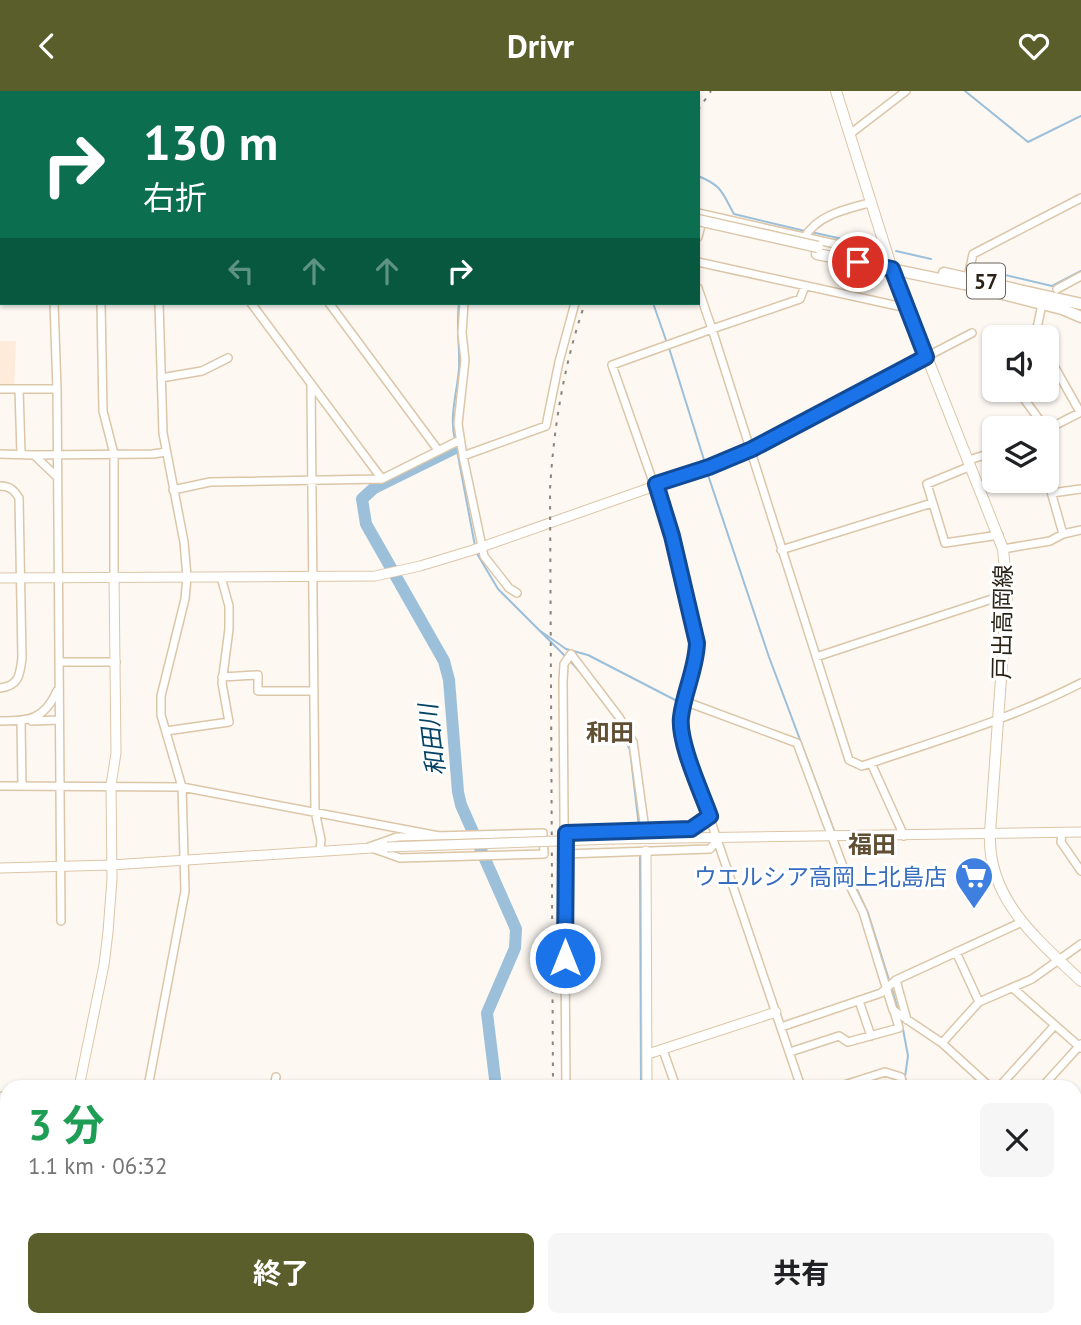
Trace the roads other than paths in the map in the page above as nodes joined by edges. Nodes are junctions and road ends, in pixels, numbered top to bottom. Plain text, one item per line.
1 (836, 91) edge
2 (906, 91) edge
3 (850, 134) junction
4 (1080, 201) edge
5 (869, 203) junction
6 (700, 218) edge
7 (804, 237) junction
8 (866, 251) dead end
9 (700, 262) edge
10 (891, 266) junction
11 (1081, 276) edge
12 (968, 277) junction
13 (805, 286) junction
14 (1057, 289) dead end
15 (700, 295) edge
16 (1042, 304) junction
17 (1081, 304) edge
18 (54, 305) edge
19 (101, 305) edge
20 (159, 305) edge
21 (252, 305) edge
22 (330, 305) edge
23 (465, 305) edge
24 (574, 305) edge
25 (906, 305) junction
26 (1081, 317) edge
27 (1038, 325) edge
28 (712, 329) junction
29 (972, 333) dead end
30 (926, 357) junction
31 (228, 358) dead end
32 (1059, 373) edge
33 (161, 378) junction
34 (311, 386) junction
35 (0, 389) edge
36 (19, 389) junction
37 (57, 389) junction
38 (1080, 412) edge
39 (1059, 422) edge
40 (456, 442) junction
41 (752, 449) junction
42 (438, 450) junction
43 (166, 452) junction
44 (21, 453) junction
45 (0, 454) edge
46 (57, 454) junction
47 (114, 454) junction
48 (34, 455) junction
49 (463, 456) junction
50 (982, 458) edge
51 (970, 463) junction
52 (57, 478) junction
53 (313, 478) junction
54 (382, 479) junction
55 (656, 484) junction
56 (0, 486) edge
57 (1081, 489) edge
58 (173, 490) junction
59 (1059, 492) edge
60 (1052, 493) edge
61 (932, 503) junction
62 (1081, 530) edge
63 (1063, 534) junction
64 (999, 535) junction
65 (478, 548) junction
66 (1003, 549) junction
67 (781, 550) junction
68 (114, 577) junction
69 (187, 577) junction
70 (221, 577) junction
71 (313, 577) junction
72 (0, 578) edge
73 (20, 578) junction
74 (58, 579) junction
75 (517, 593) dead end
76 (1007, 594) junction
77 (816, 657) junction
78 (116, 661) junction
79 (58, 662) junction
80 (222, 677) junction
81 (1081, 683) edge
82 (0, 688) edge
83 (59, 688) junction
84 (314, 691) junction
85 (684, 701) junction
86 (59, 720) junction
87 (999, 720) junction
88 (0, 721) edge
89 (25, 721) junction
90 (166, 731) junction
91 (871, 763) junction
92 (111, 785) junction
93 (0, 786) edge
94 (22, 786) junction
95 (59, 786) junction
96 (182, 787) junction
97 (315, 811) junction
98 (710, 816) junction
99 (644, 830) junction
100 (610, 831) junction
101 (1062, 832) junction
102 (1081, 832) edge
103 (566, 833) junction
104 (990, 833) junction
105 (439, 835) junction
106 (904, 836) junction
107 (836, 837) junction
108 (718, 839) junction
109 (369, 847) junction
110 (320, 850) junction
111 (645, 851) junction
112 (610, 852) junction
113 (565, 854) junction
114 (183, 860) junction
115 (111, 865) junction
116 (60, 866) junction
117 (0, 868) edge
118 (1081, 871) edge
119 (61, 921) dead end
120 (1022, 922) junction
121 (1081, 944) edge
122 (956, 952) junction
123 (1059, 960) junction
124 (1081, 981) edge
125 (891, 984) junction
126 (1014, 989) junction
127 (859, 1001) junction
128 (979, 1002) junction
129 (776, 1012) junction
130 (900, 1016) junction
131 (1055, 1025) junction
132 (781, 1027) junction
133 (871, 1036) junction
134 (942, 1043) junction
135 (1080, 1046) edge
136 (663, 1050) junction
137 (790, 1052) junction
138 (648, 1054) junction
139 (276, 1077) dead end
140 (80, 1080) edge
141 (149, 1080) edge
142 (275, 1080) edge
143 (566, 1080) edge
144 (648, 1080) edge
145 (674, 1080) edge
146 (800, 1080) edge
147 (859, 1080) edge
148 (902, 1080) edge
149 (982, 1080) edge
150 (1005, 1080) edge
151 (1048, 1080) edge

1 - 3 main road, 戸出高岡線
2 - 3 street
3 - 5 main road, 戸出高岡線
4 - 12 street
5 - 7 street
5 - 10 main road, 戸出高岡線
6 - 7 street
6 - 10 main road, 57, bridge
7 - 8 street
9 - 13 street
10 - 12 main road, 57
10 - 16 main road, 57
10 - 25 main road, 戸出高岡線
11 - 14 street
12 - 17 main road, 57
13 - 25 street
13 - 28 street
15 - 28 street
16 - 26 main road, 57
16 - 27 street
18 - 37 street
19 - 47 street
20 - 33 street
21 - 34 street
22 - 42 street
23 - 40 street
24 - 49 street
25 - 30 main road, 戸出高岡線
28 - 41 street
28 - 55 street
29 - 30 street
30 - 41 street
30 - 51 main road, 戸出高岡線
31 - 33 street
32 - 38 street
33 - 43 street
34 - 53 street
34 - 54 street
35 - 36 street
36 - 37 street
36 - 44 street
37 - 46 street
38 - 39 street
40 - 42 street
40 - 49 street
41 - 55 street
41 - 67 street
42 - 54 street
43 - 47 street
43 - 58 street
44 - 45 street
44 - 48 street
46 - 47 street
46 - 48 street
46 - 52 street
47 - 68 street
48 - 52 street
49 - 65 street
50 - 51 street
51 - 61 street
51 - 64 main road, 戸出高岡線
52 - 74 street
53 - 54 street
53 - 58 street
53 - 71 street
55 - 65 street
55 - 85 street
56 - 73 street
57 - 59 street
58 - 69 street
60 - 63 street
61 - 64 street
61 - 67 street
62 - 63 street
63 - 66 street
64 - 66 main road, 戸出高岡線
65 - 71 street
65 - 75 street
66 - 76 main road, 戸出高岡線
67 - 77 street
68 - 69 street
68 - 74 street
68 - 78 street
69 - 70 street
69 - 90 street
70 - 71 street
70 - 80 street
71 - 84 street
72 - 73 street
73 - 74 street
73 - 82 street
74 - 79 street
76 - 77 street
76 - 87 main road, 戸出高岡線
77 - 91 street
78 - 79 street
78 - 92 street
79 - 83 street
80 - 84 street
80 - 90 street
81 - 87 street
83 - 86 street
83 - 89 street
84 - 97 street
85 - 98 street
85 - 107 street
86 - 89 street
86 - 95 street
87 - 91 street
87 - 104 main road, 戸出高岡線
88 - 89 street
89 - 94 street
90 - 96 street
91 - 106 street
92 - 95 street
92 - 96 street
92 - 115 street
93 - 94 street
94 - 95 street
95 - 116 street
96 - 97 street
96 - 114 street
97 - 105 street
97 - 110 street
98 - 99 street
98 - 108 street
99 - 100 street
99 - 103 street
100 - 103 street
100 - 112 street
101 - 102 street
101 - 104 street
101 - 118 street
103 - 113 street
104 - 106 street
104 - 120 main road, 戸出高岡線
105 - 109 street
105 - 109 street
106 - 107 street
107 - 108 street
107 - 125 street
108 - 109 street, bridge
108 - 111 street
108 - 129 street
109 - 110 street
110 - 114 street
111 - 112 street
111 - 138 street
112 - 113 street
113 - 143 street
114 - 115 street
114 - 141 street
115 - 116 street
115 - 140 street
116 - 117 street
116 - 119 street
120 - 122 street
120 - 123 main road, 戸出高岡線
121 - 123 street
122 - 125 street
122 - 128 street
123 - 124 main road, 戸出高岡線
123 - 126 street
125 - 127 street
125 - 130 street
125 - 130 street
126 - 128 street
126 - 131 street
127 - 132 street
127 - 133 street
128 - 134 street
129 - 132 street
129 - 136 street
130 - 133 street
130 - 134 street
131 - 135 street
131 - 150 street
132 - 137 street
133 - 137 street
134 - 149 street
135 - 151 street
136 - 138 street
136 - 145 street
137 - 146 street
138 - 144 street
139 - 142 street
147 - 148 street

